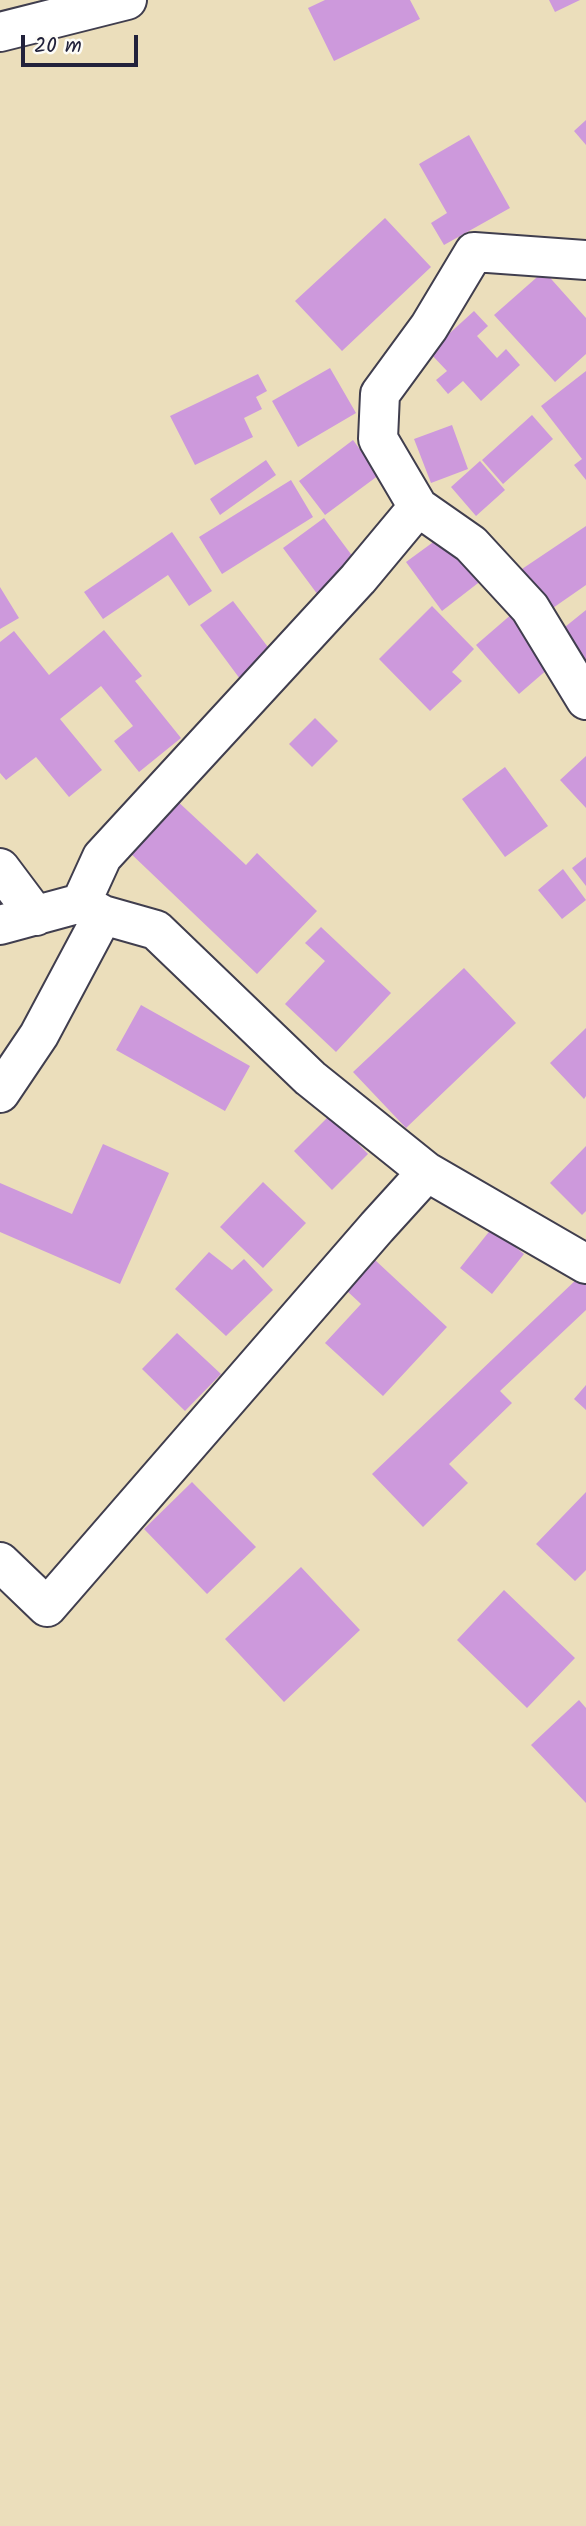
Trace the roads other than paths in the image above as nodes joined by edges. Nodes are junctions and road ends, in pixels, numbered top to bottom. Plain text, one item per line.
1 (127, 0) edge
2 (0, 32) edge
3 (586, 260) edge
4 (418, 507) junction
5 (586, 700) edge
6 (0, 867) edge
7 (92, 909) junction
8 (18, 920) edge
9 (0, 1093) edge
10 (427, 1172) junction
11 (586, 1264) edge
12 (0, 1562) edge

1 - 2 street
3 - 4 street
4 - 5 street
4 - 7 street
6 - 8 street
7 - 8 street
7 - 9 street
7 - 10 street
10 - 11 street
10 - 12 street

